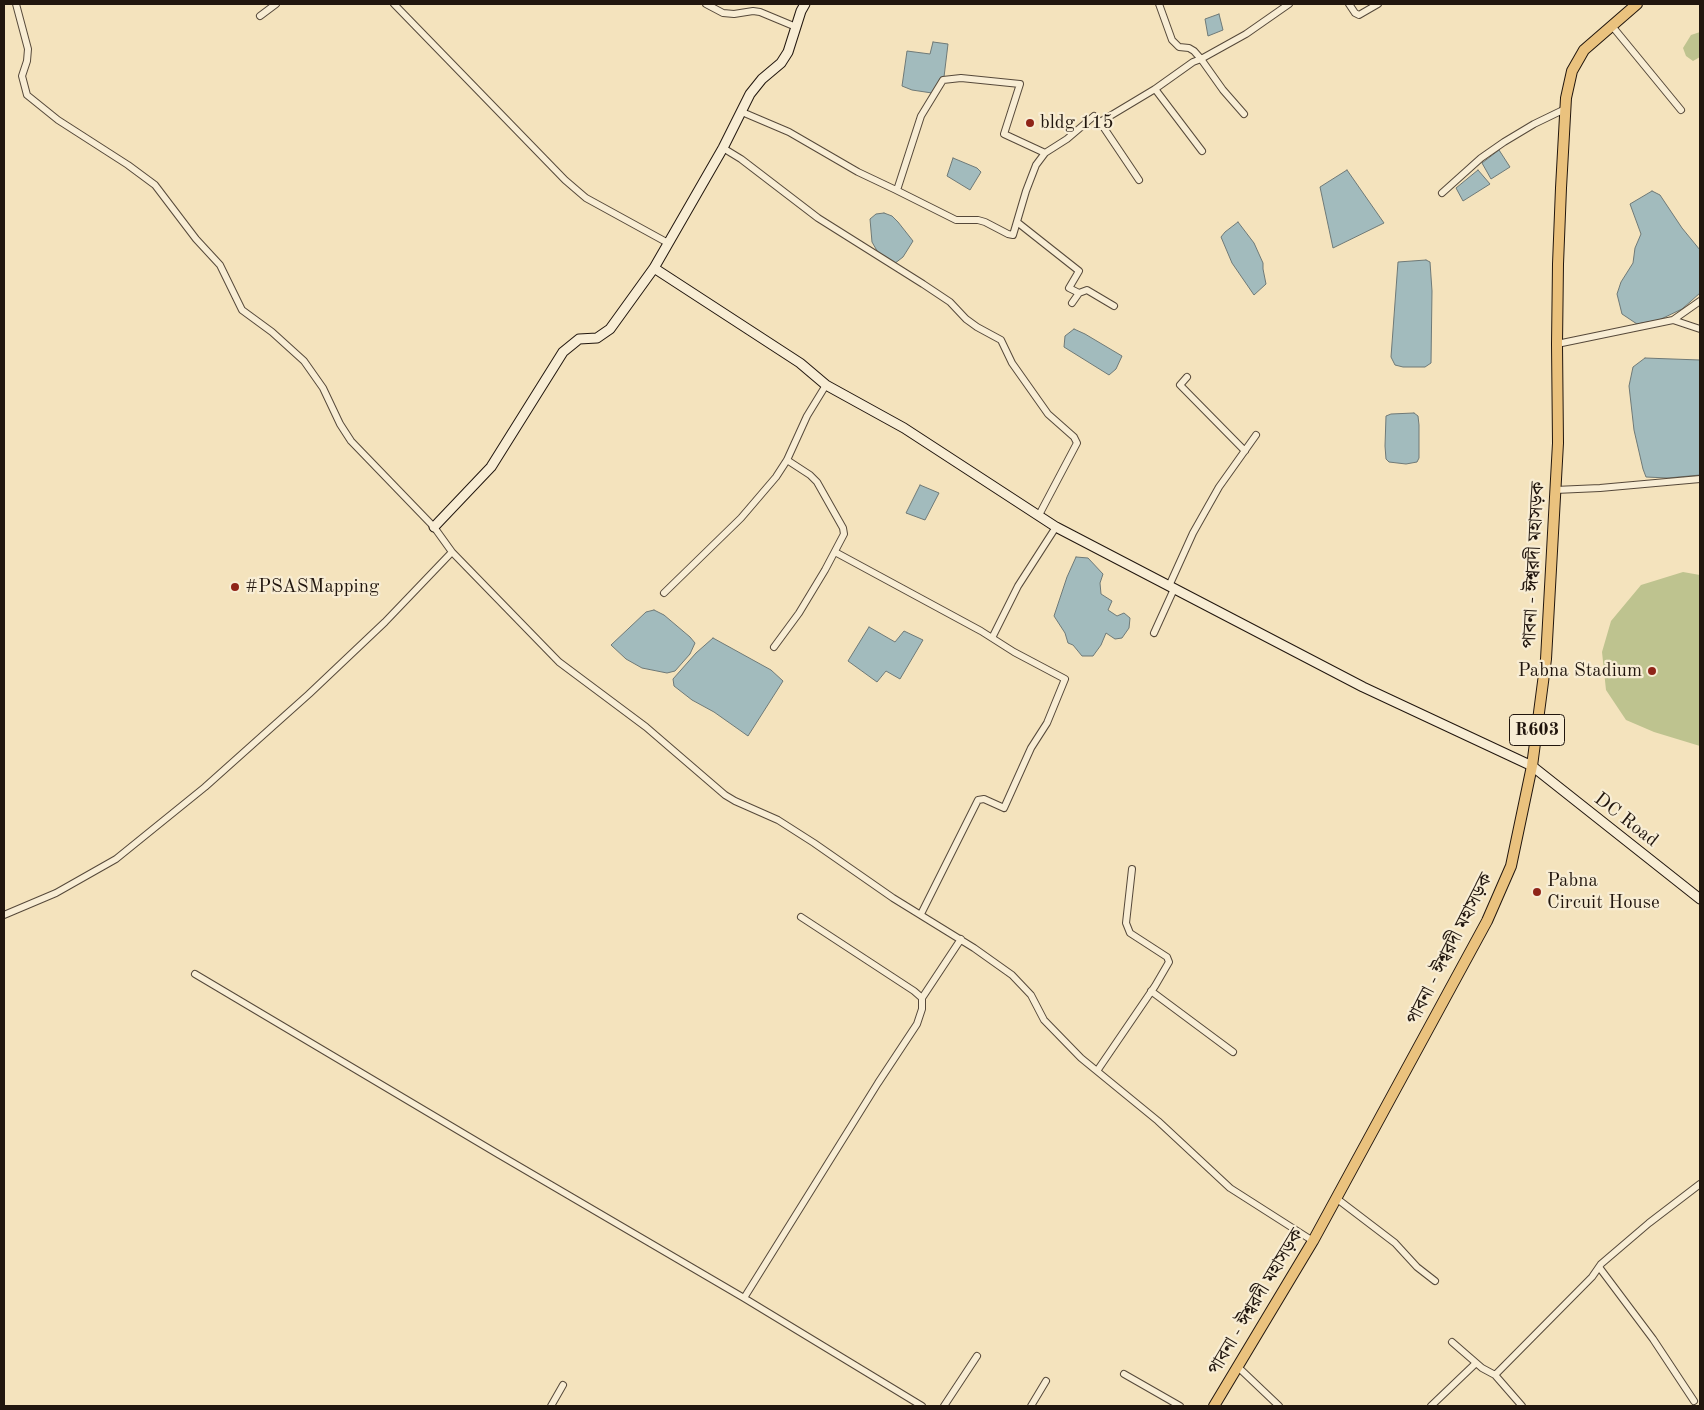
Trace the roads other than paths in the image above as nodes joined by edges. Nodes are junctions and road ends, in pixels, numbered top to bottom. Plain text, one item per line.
1 (16, 4) edge
2 (276, 4) edge
3 (394, 4) edge
4 (706, 4) edge
5 (805, 4) edge
6 (1159, 4) edge
7 (1288, 4) edge
8 (1348, 4) edge
9 (1378, 4) edge
10 (1637, 4) edge
11 (260, 16) dead end
12 (1612, 26) junction
13 (796, 27) junction
14 (1201, 59) junction
15 (1155, 89) junction
16 (1565, 109) junction
17 (1681, 110) dead end
18 (742, 112) junction
19 (1244, 114) dead end
20 (1100, 122) junction
21 (722, 148) junction
22 (1202, 151) dead end
23 (1045, 153) junction
24 (1139, 180) dead end
25 (896, 190) junction
26 (1442, 193) dead end
27 (1017, 222) junction
28 (668, 243) junction
29 (654, 268) junction
30 (1079, 293) junction
31 (1700, 300) edge
32 (1072, 303) dead end
33 (1114, 306) dead end
34 (1673, 320) junction
35 (1700, 329) edge
36 (1557, 344) junction
37 (1187, 377) dead end
38 (826, 385) junction
39 (1256, 435) dead end
40 (1245, 451) junction
41 (787, 460) junction
42 (1700, 479) edge
43 (1555, 490) junction
44 (1039, 514) junction
45 (1056, 526) junction
46 (434, 527) junction
47 (452, 552) junction
48 (835, 552) junction
49 (1172, 587) junction
50 (664, 592) dead end
51 (1154, 633) dead end
52 (992, 638) junction
53 (774, 647) dead end
54 (1532, 766) junction
55 (1132, 869) dead end
56 (1700, 899) edge
57 (921, 914) junction
58 (4, 915) edge
59 (801, 918) dead end
60 (961, 939) junction
61 (195, 974) dead end
62 (1151, 991) junction
63 (922, 998) junction
64 (1233, 1052) dead end
65 (1097, 1071) junction
66 (1700, 1184) edge
67 (1336, 1198) junction
68 (1312, 1242) junction
69 (1599, 1267) junction
70 (1435, 1281) dead end
71 (744, 1298) junction
72 (1452, 1342) dead end
73 (977, 1356) dead end
74 (1476, 1363) junction
75 (1238, 1367) junction
76 (1124, 1374) dead end
77 (1496, 1375) junction
78 (1046, 1381) dead end
79 (563, 1385) dead end
80 (1694, 1401) dead end
81 (550, 1406) edge
82 (922, 1406) edge
83 (944, 1406) edge
84 (1031, 1406) edge
85 (1180, 1406) edge
86 (1214, 1406) edge
87 (1279, 1406) edge
88 (1432, 1406) edge
89 (1522, 1406) edge

1 - 46 street
2 - 11 street
3 - 28 street
4 - 13 street
5 - 13 street
6 - 14 street
7 - 14 street
8 - 9 street
10 - 12 main road, পাবনা - ঈশ্বরদী মহাসড়ক / R603
12 - 16 main road, পাবনা - ঈশ্বরদী মহাসড়ক / R603
12 - 17 street
13 - 18 street
14 - 15 street
14 - 19 street
15 - 20 street
15 - 22 street
16 - 26 street
16 - 36 main road, পাবনা - ঈশ্বরদী মহাসড়ক / R603
18 - 21 street
18 - 25 street
20 - 23 street
20 - 24 street
21 - 28 street
21 - 44 street
23 - 25 street
23 - 27 street
25 - 27 street
27 - 30 street
28 - 29 street
29 - 38 street, DC Road
29 - 46 street
30 - 32 street
30 - 33 street
31 - 34 street
34 - 35 street
34 - 36 street
36 - 43 main road, পাবনা - ঈশ্বরদী মহাসড়ক / R603
37 - 40 street
38 - 41 street
38 - 44 street, DC Road
39 - 40 street
40 - 49 street
41 - 48 street
41 - 50 street
42 - 43 street
43 - 54 main road, পাবনা - ঈশ্বরদী মহাসড়ক / R603
44 - 45 street, DC Road
45 - 49 street, DC Road
45 - 52 street
46 - 47 street
47 - 57 street
47 - 58 street
48 - 52 street
48 - 53 street
49 - 51 street
49 - 54 street, DC Road
52 - 57 street
54 - 56 street, DC Road
54 - 67 main road, পাবনা - ঈশ্বরদী মহাসড়ক / R603
55 - 62 street
57 - 60 street
59 - 63 street
60 - 63 street
60 - 65 street
61 - 71 street
62 - 64 street
62 - 65 street
63 - 71 street
65 - 68 street
66 - 69 street
67 - 68 main road, পাবনা - ঈশ্বরদী মহাসড়ক / R603
67 - 70 street
68 - 75 main road, পাবনা - ঈশ্বরদী মহাসড়ক / R603
69 - 77 street
69 - 80 street
71 - 82 street
72 - 74 street
73 - 83 street
74 - 77 street
74 - 88 street
75 - 86 main road, পাবনা - ঈশ্বরদী মহাসড়ক / R603
75 - 87 street
76 - 85 street
77 - 89 street
78 - 84 street
79 - 81 street

